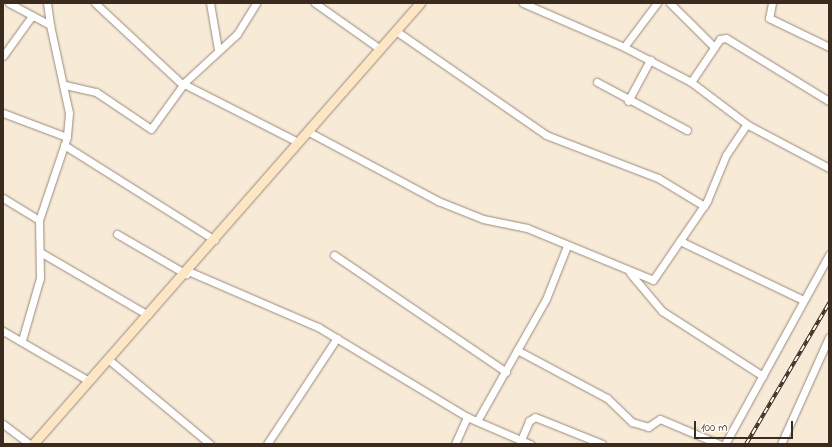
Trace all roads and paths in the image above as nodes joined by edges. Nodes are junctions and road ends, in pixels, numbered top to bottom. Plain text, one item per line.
1 (9, 3) edge
2 (48, 3) edge
3 (95, 3) edge
4 (210, 3) edge
5 (256, 3) edge
6 (315, 3) edge
7 (420, 3) edge
8 (523, 3) edge
9 (658, 3) edge
10 (670, 3) edge
11 (772, 3) edge
12 (32, 16) junction
13 (50, 25) junction
14 (396, 31) junction
15 (624, 47) junction
16 (714, 47) junction
17 (829, 47) edge
18 (380, 49) junction
19 (218, 50) junction
20 (3, 56) edge
21 (650, 60) junction
22 (597, 82) dead end
23 (691, 82) junction
24 (65, 85) junction
25 (184, 85) junction
26 (628, 101) junction
27 (829, 101) edge
28 (3, 113) edge
29 (747, 124) junction
30 (688, 130) dead end
31 (307, 131) junction
32 (67, 136) junction
33 (298, 142) junction
34 (64, 145) junction
35 (829, 168) edge
36 (3, 198) edge
37 (704, 206) junction
38 (39, 220) junction
39 (117, 234) dead end
40 (214, 240) junction
41 (680, 240) junction
42 (567, 246) junction
43 (40, 252) junction
44 (334, 255) dead end
45 (829, 255) edge
46 (187, 272) junction
47 (630, 272) junction
48 (803, 300) junction
49 (148, 315) junction
50 (3, 331) edge
51 (829, 337) edge
52 (337, 338) junction
53 (22, 340) junction
54 (517, 350) junction
55 (108, 359) junction
56 (506, 372) junction
57 (763, 376) junction
58 (88, 381) junction
59 (467, 417) junction
60 (477, 421) junction
61 (3, 424) edge
62 (520, 440) junction
63 (30, 444) edge
64 (33, 444) edge
65 (210, 444) edge
66 (267, 444) edge
67 (455, 444) edge
68 (530, 444) edge
69 (602, 444) edge
70 (719, 444) edge
71 (725, 444) edge
72 (782, 444) edge

1 - 12 street
2 - 13 street
3 - 25 street
4 - 19 street
5 - 19 street
6 - 18 street
7 - 14 street
8 - 15 street
9 - 15 street
10 - 16 street
11 - 17 street
12 - 13 street
12 - 20 street
13 - 24 street
14 - 18 street
14 - 37 street
15 - 21 street
16 - 23 street
16 - 27 street
18 - 31 street
19 - 25 street
21 - 23 street
21 - 26 street
22 - 26 street
23 - 29 street
24 - 25 street
24 - 32 street
25 - 33 street
26 - 30 street
28 - 32 street
29 - 35 street
29 - 37 street
31 - 33 street
31 - 42 street
32 - 34 street
33 - 40 street
34 - 38 street
34 - 40 street
36 - 38 street
37 - 41 street
38 - 43 street
39 - 46 street
40 - 46 street
41 - 47 street
41 - 48 street
42 - 47 street
42 - 54 street
43 - 49 street
43 - 53 street
44 - 56 street
45 - 48 street
46 - 49 street
46 - 52 street
47 - 57 street
48 - 57 street
49 - 55 street
50 - 53 street
51 - 72 street
52 - 59 street
52 - 66 street
53 - 58 street
54 - 56 street
54 - 70 street
55 - 58 street
55 - 65 street
56 - 60 street
57 - 71 street
58 - 64 street
59 - 60 street
59 - 67 street
60 - 62 street
61 - 63 street
62 - 68 street
62 - 69 street

